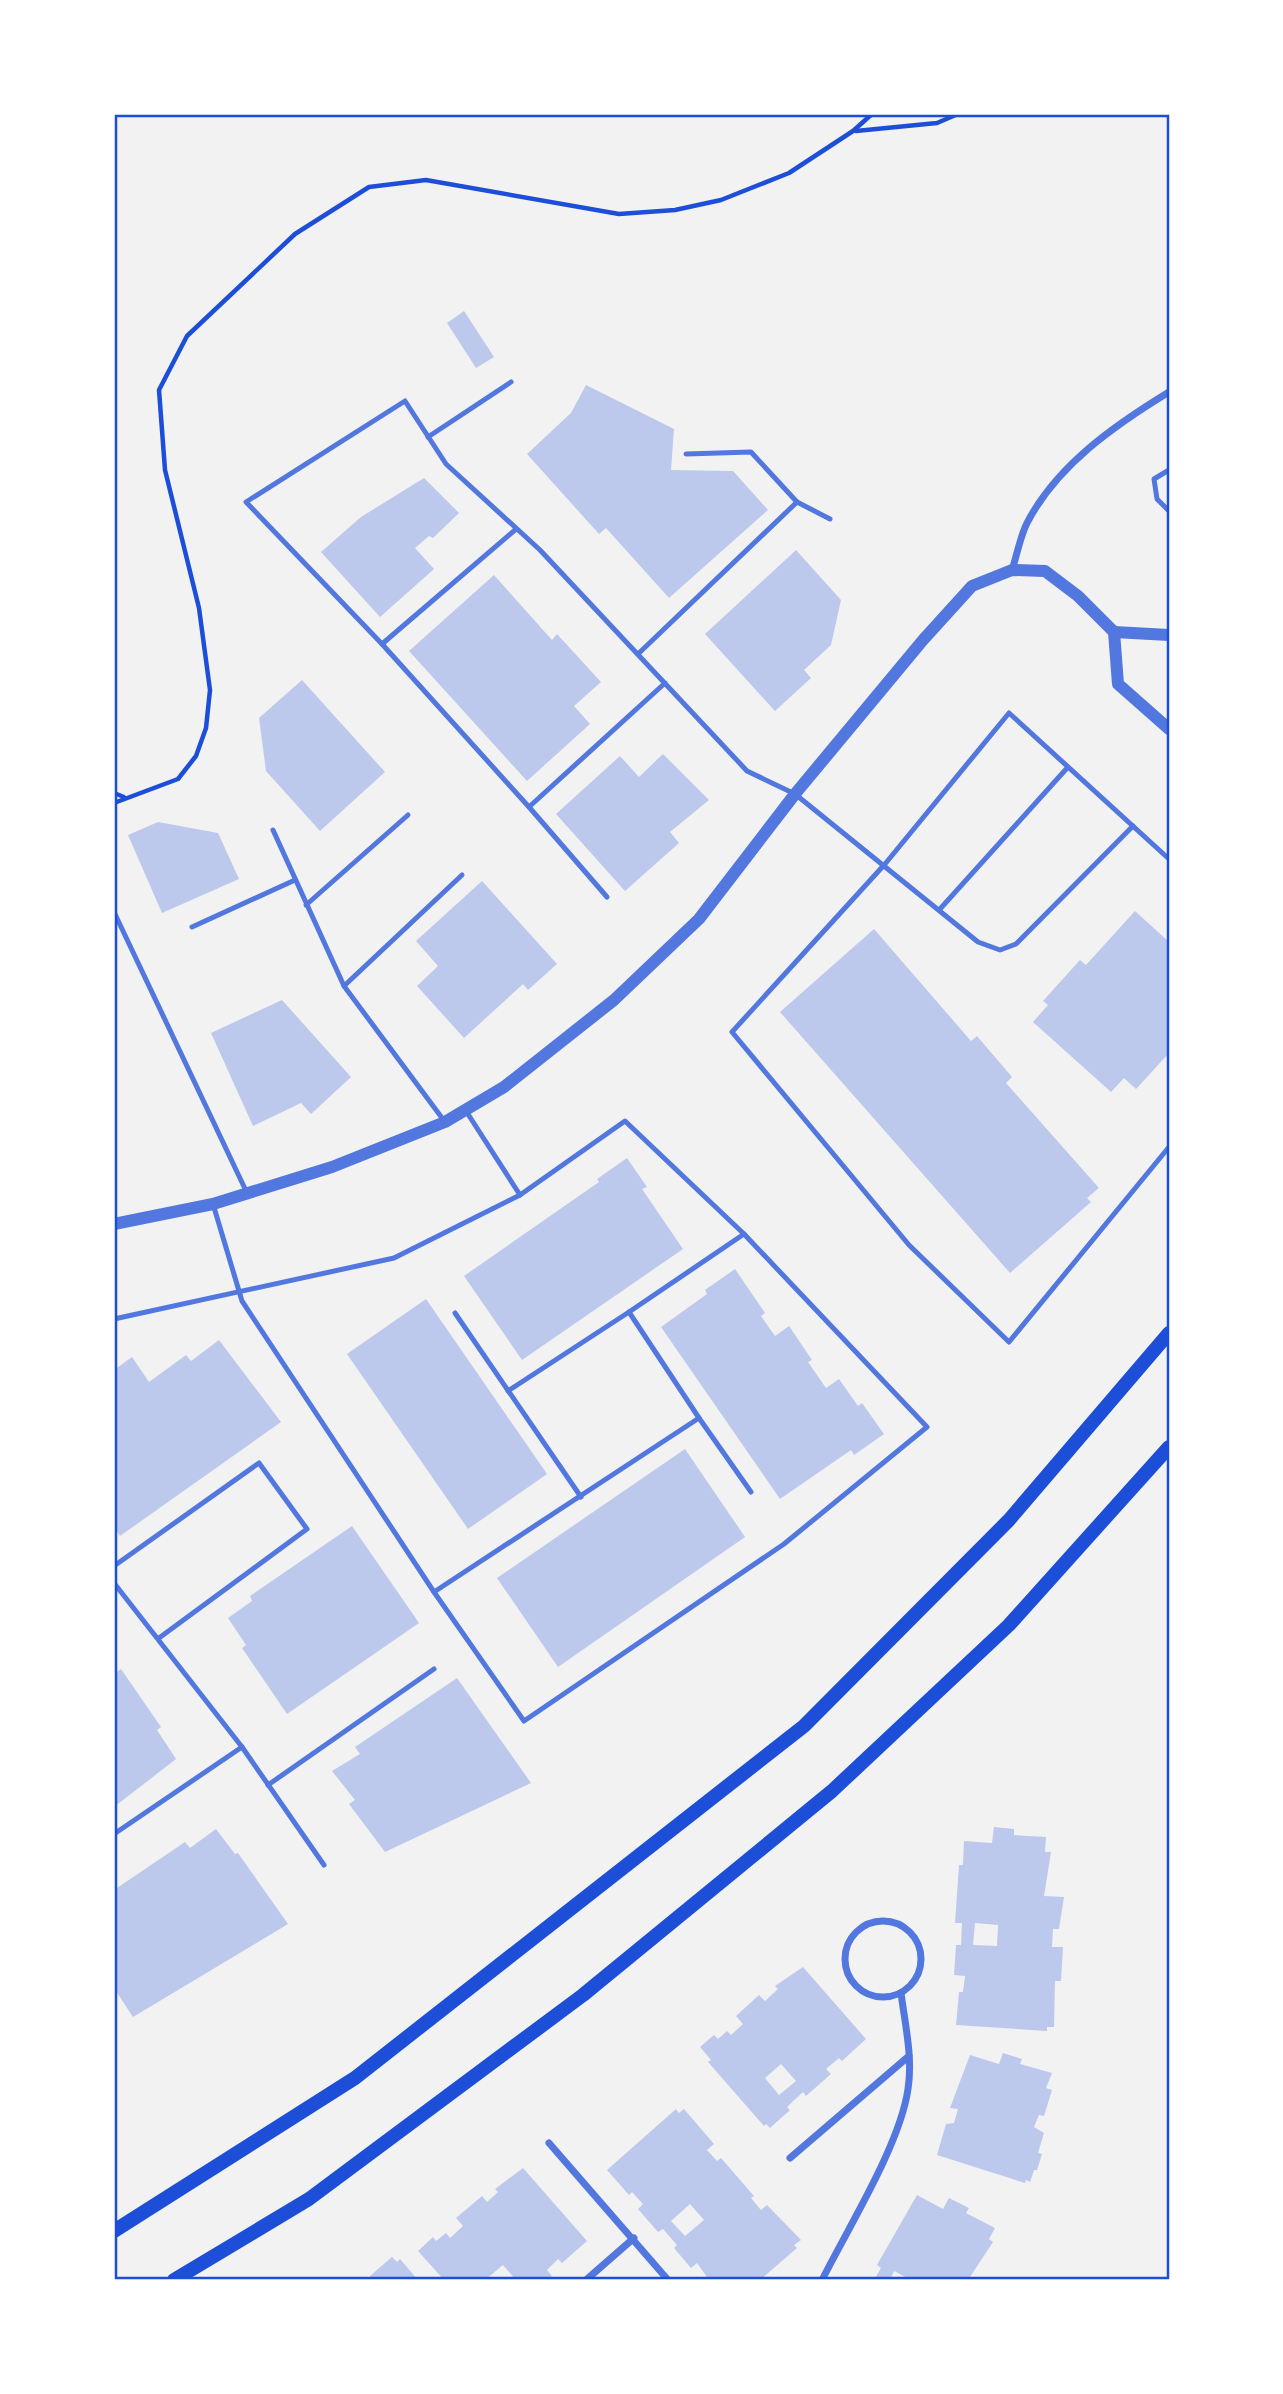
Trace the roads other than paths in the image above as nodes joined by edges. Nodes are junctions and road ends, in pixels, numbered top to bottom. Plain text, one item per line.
1 (511, 383) dead end
2 (1169, 392) edge
3 (428, 437) junction
4 (686, 454) dead end
5 (1169, 470) edge
6 (797, 502) junction
7 (1169, 512) edge
8 (830, 519) dead end
9 (515, 530) junction
10 (1012, 570) junction
11 (1114, 632) junction
12 (1169, 635) edge
13 (382, 644) junction
14 (638, 654) junction
15 (666, 683) junction
16 (1169, 729) edge
17 (1068, 766) junction
18 (795, 794) junction
19 (529, 807) junction
20 (408, 816) dead end
21 (1133, 826) junction
22 (273, 830) dead end
23 (1169, 859) edge
24 (885, 864) junction
25 (462, 875) dead end
26 (295, 880) junction
27 (607, 897) dead end
28 (306, 905) junction
29 (940, 909) junction
30 (114, 912) edge
31 (192, 927) dead end
32 (344, 986) junction
33 (466, 1111) junction
34 (445, 1122) junction
35 (1169, 1147) edge
36 (247, 1193) junction
37 (520, 1195) junction
38 (213, 1204) junction
39 (114, 1224) edge
40 (744, 1234) junction
41 (240, 1294) junction
42 (629, 1312) junction
43 (455, 1313) dead end
44 (114, 1319) edge
45 (1169, 1333) edge
46 (508, 1391) junction
47 (699, 1418) junction
48 (1169, 1447) edge
49 (751, 1492) dead end
50 (581, 1497) junction
51 (114, 1566) edge
52 (114, 1583) edge
53 (434, 1592) junction
54 (159, 1638) junction
55 (434, 1669) dead end
56 (242, 1747) junction
57 (268, 1785) junction
58 (114, 1834) edge
59 (324, 1865) dead end
60 (901, 1993) junction
61 (909, 2056) junction
62 (549, 2143) dead end
63 (790, 2158) dead end
64 (114, 2231) edge
65 (634, 2238) junction
66 (174, 2280) edge
67 (586, 2280) edge
68 (668, 2280) edge
69 (822, 2280) edge

1 - 3 lane
2 - 10 street
3 - 9 lane
3 - 13 lane
4 - 6 lane
5 - 7 lane
6 - 8 lane
6 - 14 lane
9 - 13 lane
9 - 14 lane
10 - 11 street
10 - 18 street
11 - 12 street
11 - 16 street
13 - 19 lane
14 - 15 lane
15 - 18 lane
15 - 19 lane
17 - 21 lane
17 - 24 lane
17 - 29 lane
18 - 24 lane
18 - 33 street
19 - 27 lane
20 - 28 lane
21 - 23 lane
21 - 29 lane
22 - 26 lane
24 - 29 lane
24 - 35 lane
25 - 32 lane
26 - 28 lane
26 - 31 lane
28 - 32 lane
30 - 36 lane
32 - 34 lane
33 - 34 street
33 - 37 lane
34 - 36 street
36 - 38 street
37 - 40 lane
37 - 41 lane
38 - 39 street
38 - 41 lane
40 - 42 lane
40 - 53 lane
41 - 44 lane
41 - 53 lane
42 - 46 lane
42 - 47 lane
43 - 46 lane
45 - 64 main road
46 - 50 lane
47 - 49 lane
47 - 50 lane
48 - 66 main road
50 - 53 lane
51 - 54 lane
52 - 54 lane
54 - 56 lane
55 - 57 lane
56 - 57 lane
56 - 58 lane
57 - 59 lane
60 - 60 street
60 - 61 street
61 - 63 street
61 - 69 street
62 - 65 street
65 - 67 street
65 - 68 street

